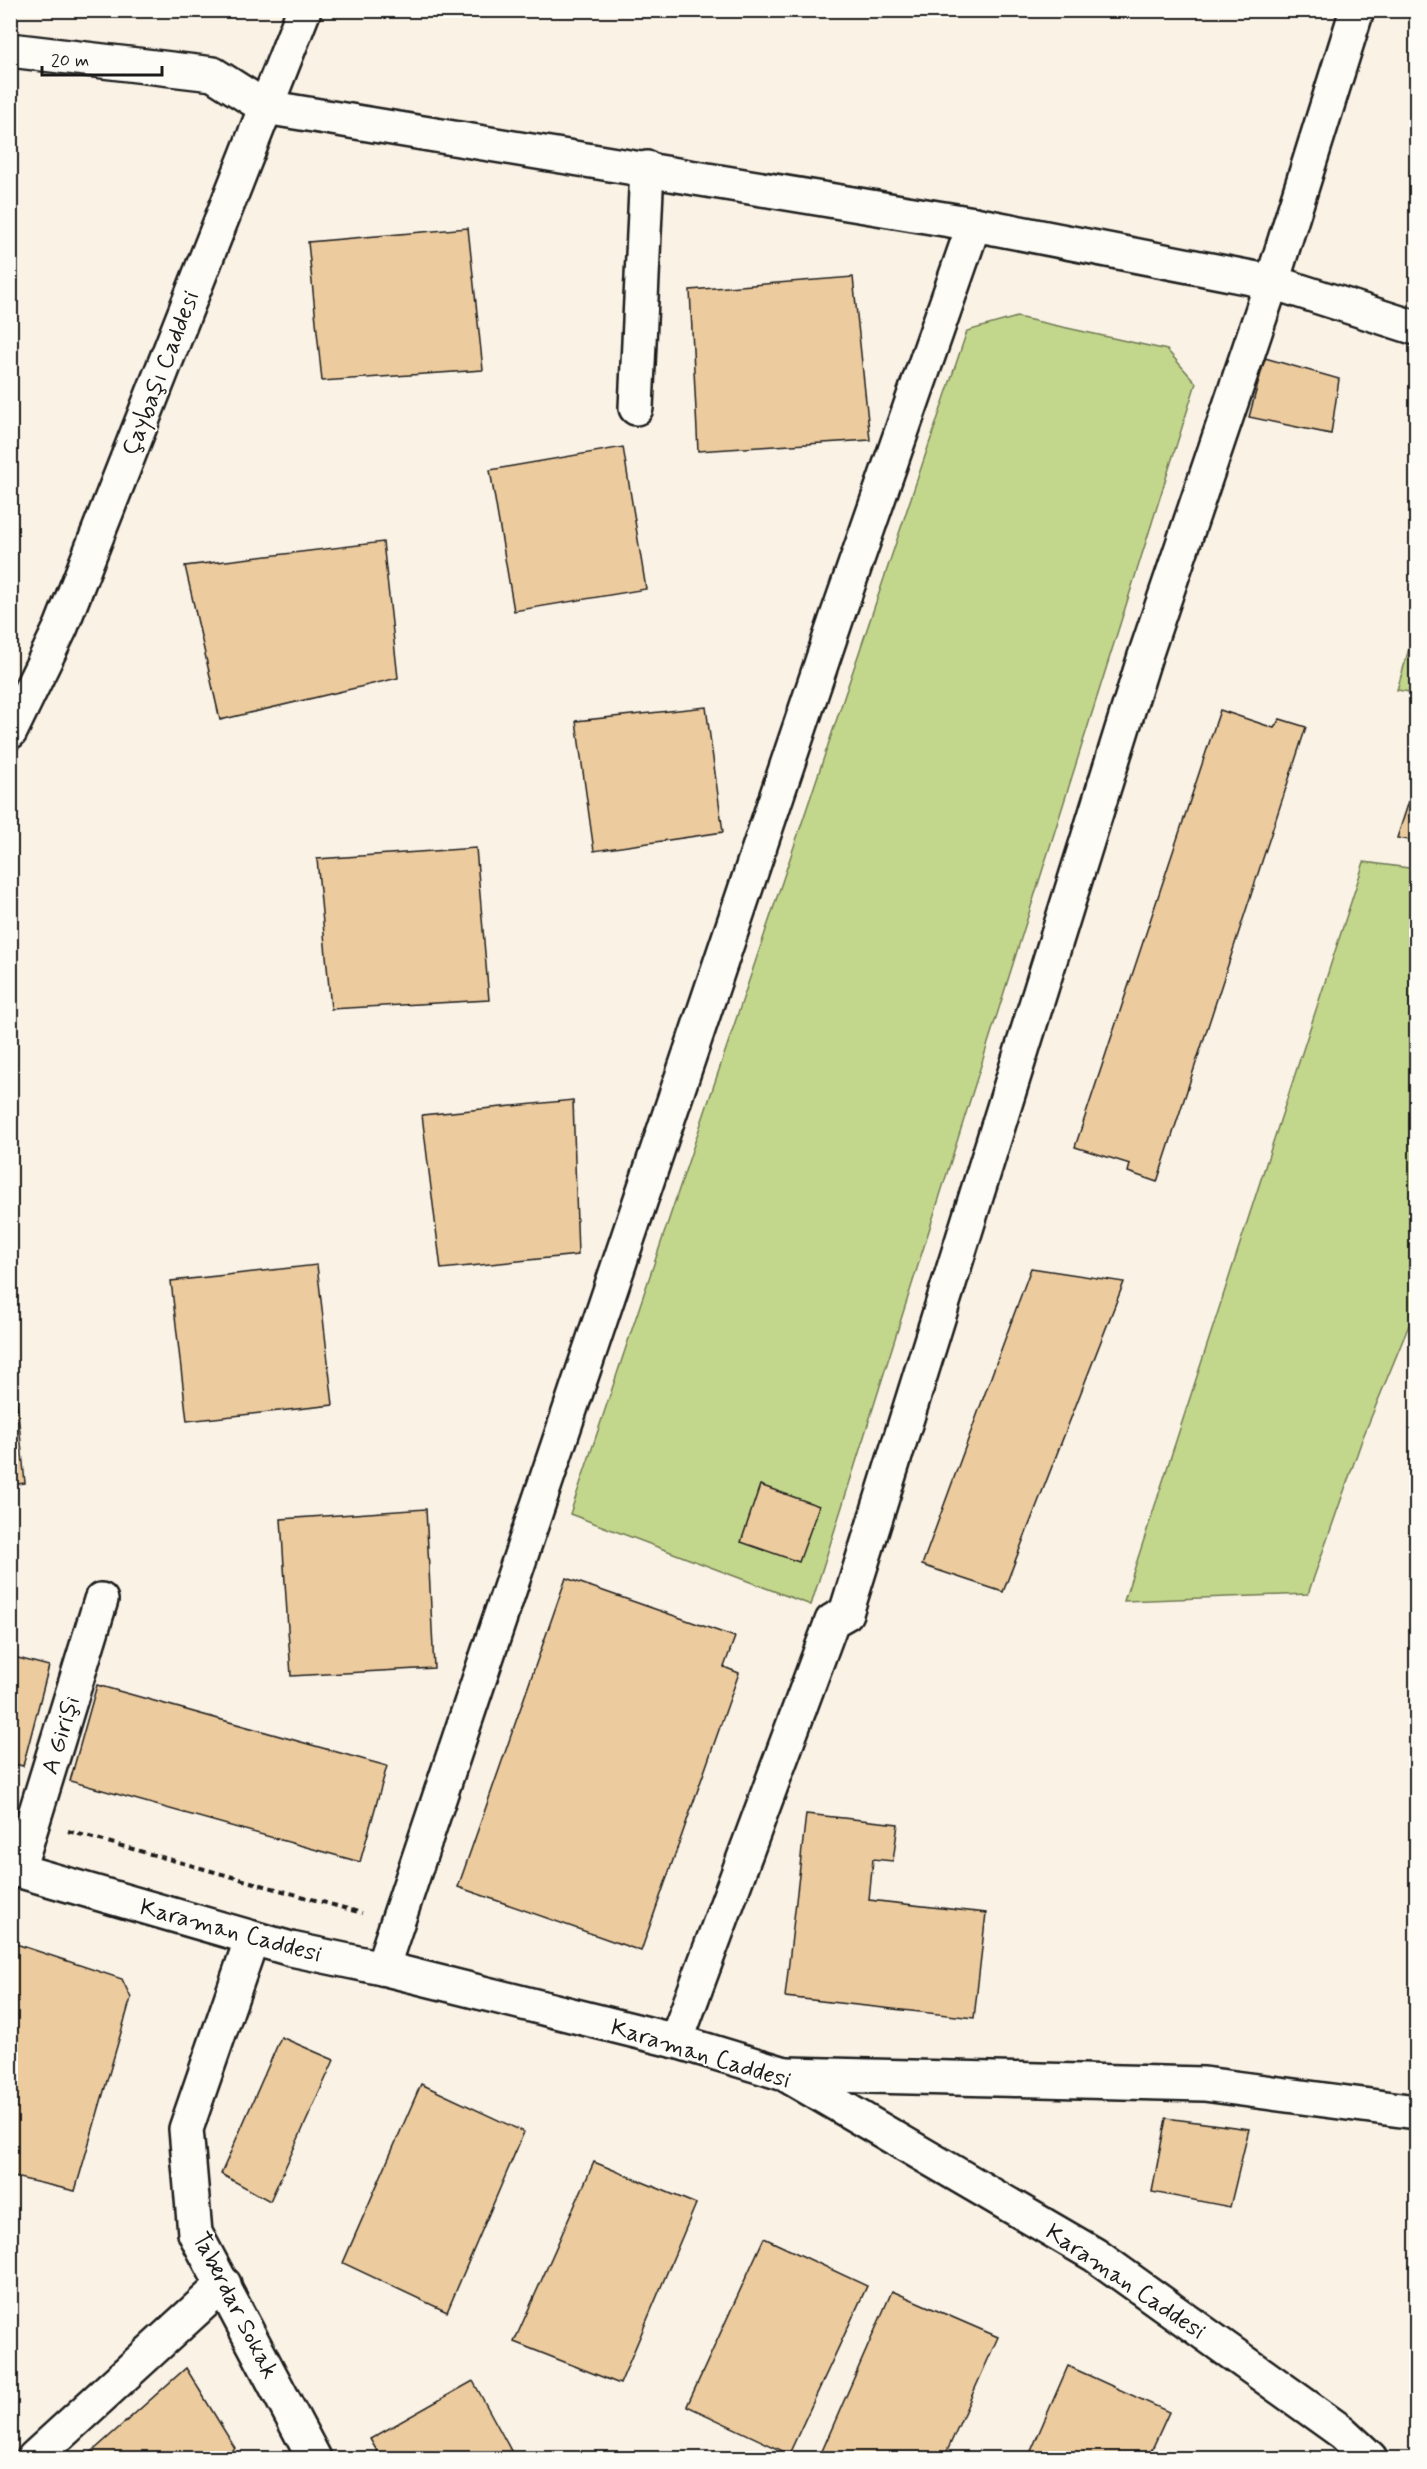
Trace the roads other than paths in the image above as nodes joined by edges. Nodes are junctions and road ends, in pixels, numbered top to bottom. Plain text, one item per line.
1 (304, 10) edge
2 (1358, 10) edge
3 (10, 50) edge
4 (265, 107) junction
5 (647, 168) junction
6 (974, 224) junction
7 (1272, 282) junction
8 (1416, 328) edge
9 (636, 408) dead end
10 (10, 732) edge
11 (101, 1600) dead end
12 (14, 1869) edge
13 (252, 1938) junction
14 (382, 1968) junction
15 (676, 2041) junction
16 (785, 2074) junction
17 (1415, 2106) edge
18 (224, 2284) junction
19 (1337, 2445) edge
20 (34, 2458) edge
21 (314, 2458) edge
22 (1370, 2458) edge

1 - 4 street, Çaybaşı Caddesi
2 - 7 street
3 - 4 street
4 - 5 street
4 - 10 street, Çaybaşı Caddesi
5 - 6 street
5 - 9 street
6 - 7 street
6 - 14 street
7 - 8 street
7 - 15 street
11 - 12 street, A Girişi
12 - 13 street, Karaman Caddesi
13 - 14 street, Karaman Caddesi
13 - 18 street, Taberdar Sokak
14 - 15 street, Karaman Caddesi
15 - 16 street, Karaman Caddesi
16 - 17 street
16 - 19 street, Karaman Caddesi
18 - 20 street
18 - 21 street, Taberdar Sokak
19 - 22 street, Karaman Caddesi

